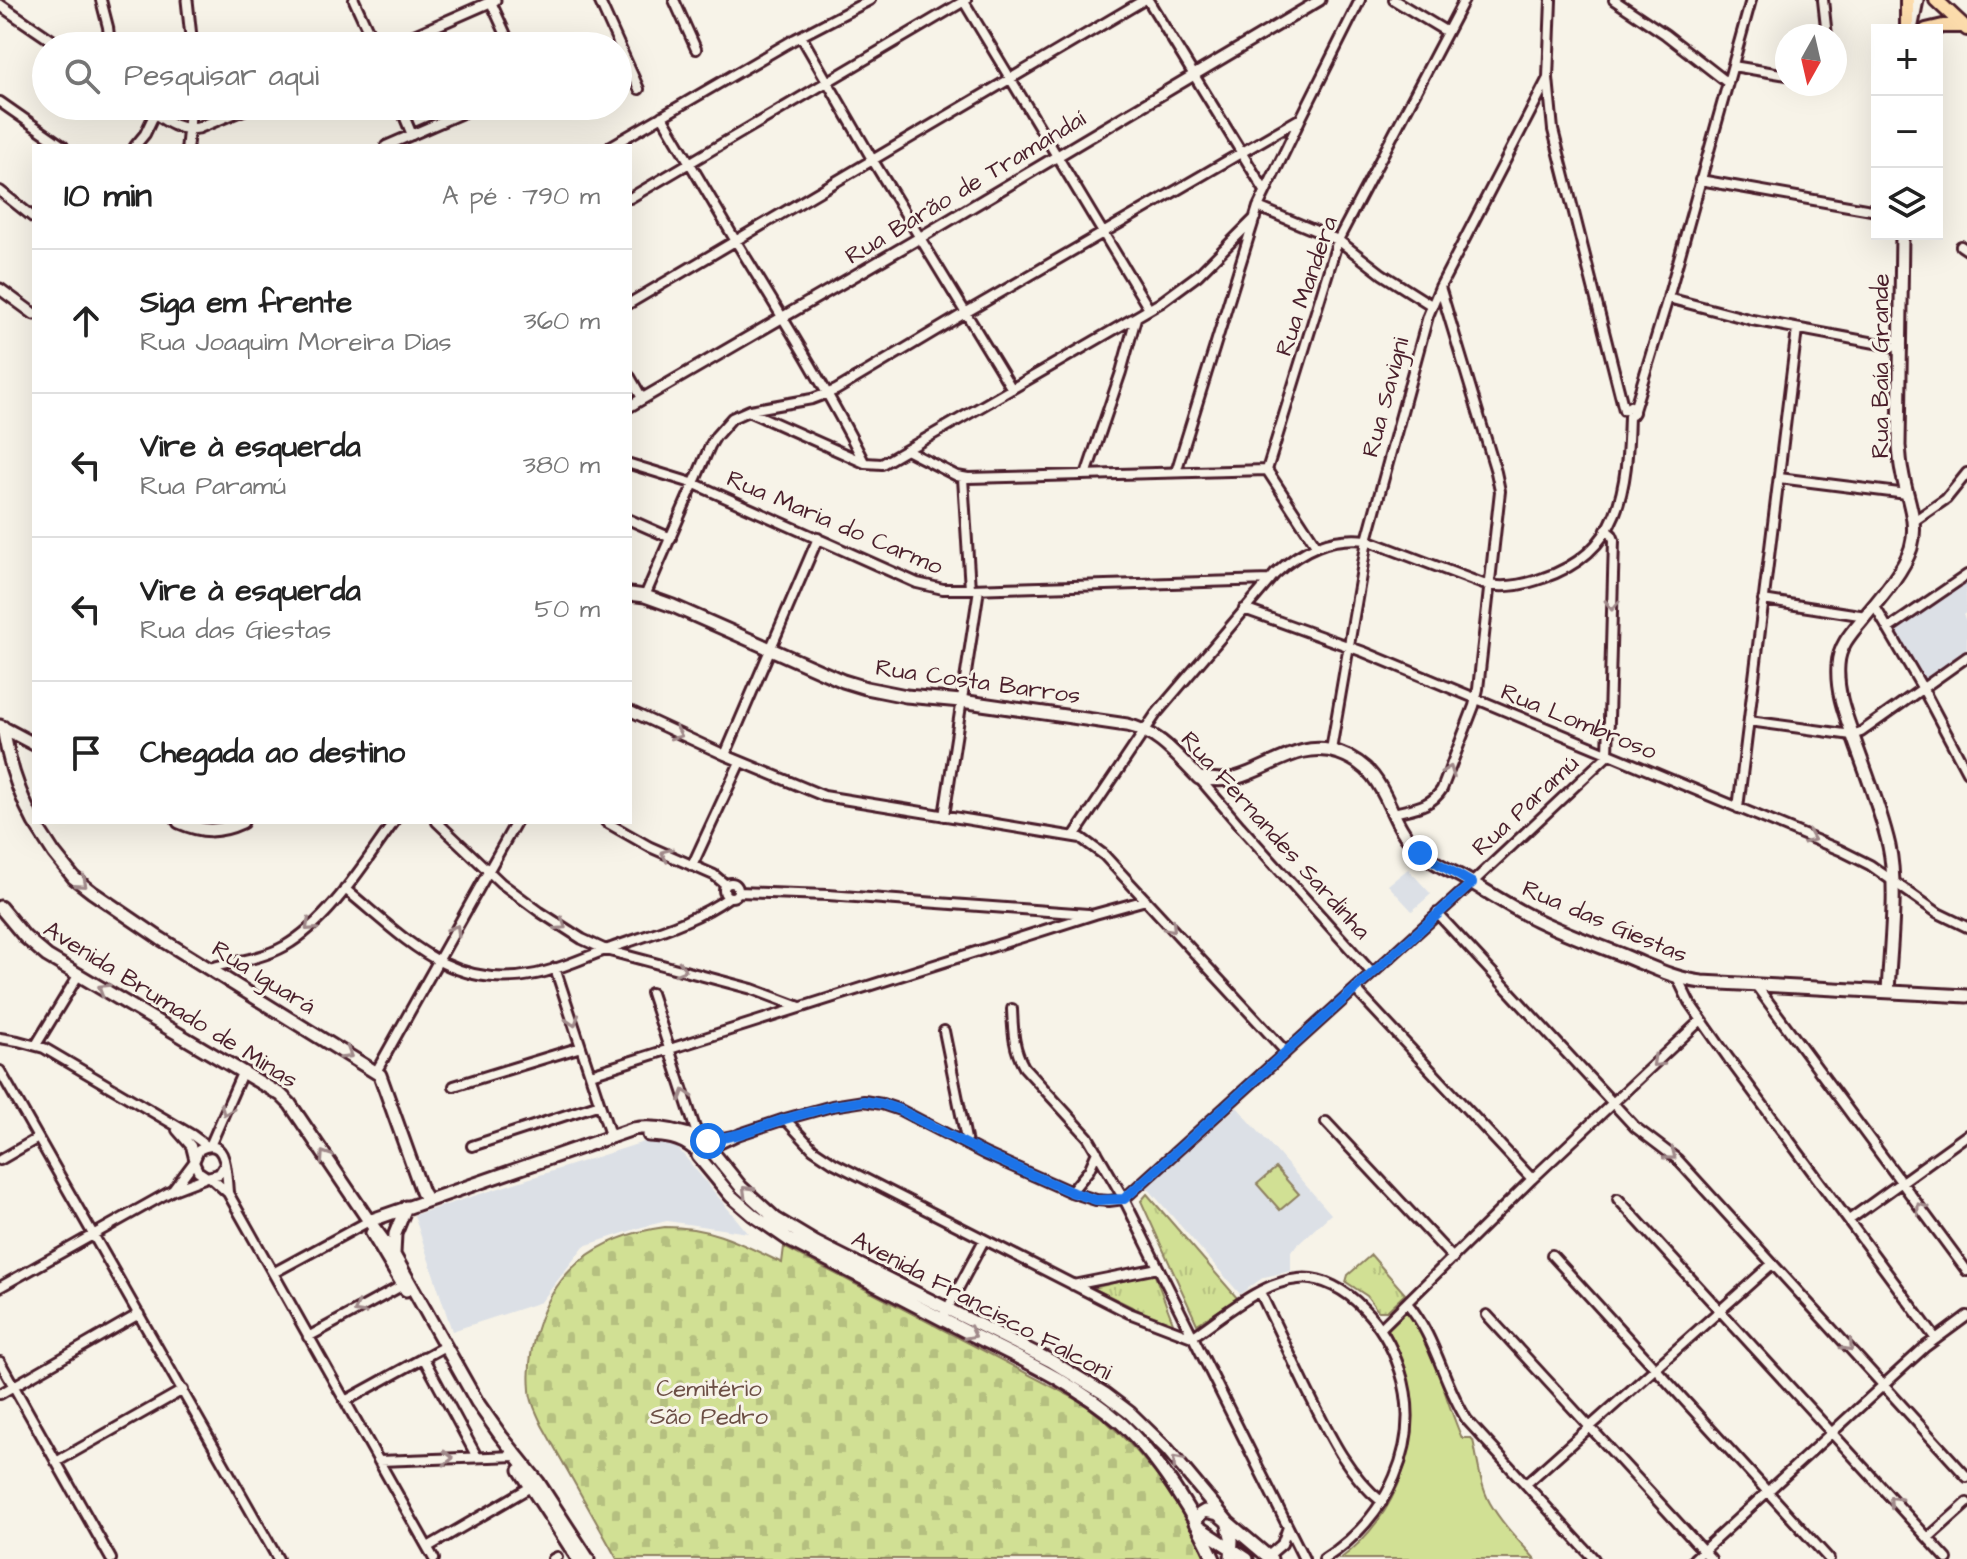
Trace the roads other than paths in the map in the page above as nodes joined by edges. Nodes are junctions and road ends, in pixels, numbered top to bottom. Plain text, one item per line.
1 (101, 0) edge
2 (187, 0) edge
3 (354, 0) edge
4 (599, 0) edge
5 (674, 0) edge
6 (870, 0) edge
7 (965, 0) edge
8 (1146, 0) edge
9 (1320, 0) edge
10 (1360, 0) edge
11 (1394, 0) edge
12 (1464, 0) edge
13 (1551, 0) edge
14 (1614, 0) edge
15 (1751, 0) edge
16 (1823, 0) edge
17 (1907, 0) edge
18 (1917, 0) edge
19 (1936, 0) edge
20 (493, 1) edge
21 (0, 5) edge
22 (1826, 24) edge
23 (1909, 24) edge
24 (1911, 24) edge
25 (1943, 27) edge
26 (1965, 28) edge
27 (40, 32) edge
28 (109, 32) edge
29 (190, 32) edge
30 (369, 32) edge
31 (422, 32) edge
32 (505, 32) edge
33 (613, 32) edge
34 (1447, 32) junction
35 (801, 36) junction
36 (696, 49) dead end
37 (1733, 66) junction
38 (632, 73) edge
39 (1775, 73) edge
40 (1195, 75) junction
41 (1548, 78) junction
42 (1010, 80) junction
43 (827, 82) junction
44 (1728, 83) junction
45 (639, 89) dead end
46 (0, 102) edge
47 (662, 116) junction
48 (1301, 118) junction
49 (152, 120) edge
50 (165, 120) edge
51 (190, 120) edge
52 (218, 120) edge
53 (406, 120) edge
54 (446, 120) edge
55 (189, 130) junction
56 (412, 135) junction
57 (60, 144) edge
58 (137, 144) edge
59 (187, 144) edge
60 (391, 144) edge
61 (614, 144) edge
62 (1240, 151) junction
63 (1057, 156) junction
64 (872, 159) junction
65 (689, 163) junction
66 (1700, 180) junction
67 (0, 191) edge
68 (1265, 191) junction
69 (632, 197) edge
70 (1258, 207) junction
71 (1871, 210) edge
72 (32, 216) edge
73 (1255, 218) junction
74 (1103, 232) junction
75 (921, 237) junction
76 (735, 240) junction
77 (1338, 240) junction
78 (1902, 240) edge
79 (1440, 287) junction
80 (0, 289) edge
81 (1668, 298) junction
82 (632, 302) edge
83 (1431, 305) junction
84 (1149, 309) junction
85 (32, 313) edge
86 (965, 313) junction
87 (783, 317) junction
88 (1136, 318) junction
89 (1797, 329) junction
90 (1902, 348) junction
91 (632, 380) edge
92 (1012, 389) junction
93 (828, 394) junction
94 (642, 398) junction
95 (632, 405) edge
96 (748, 411) junction
97 (1629, 412) junction
98 (908, 451) junction
99 (865, 463) junction
100 (632, 465) edge
101 (1267, 470) junction
102 (1176, 472) junction
103 (1967, 473) edge
104 (1086, 475) junction
105 (963, 478) junction
106 (1779, 478) junction
107 (695, 484) junction
108 (1907, 494) junction
109 (632, 521) edge
110 (1914, 521) junction
111 (1606, 530) junction
112 (671, 538) junction
113 (818, 538) junction
114 (1367, 540) junction
115 (1316, 545) junction
116 (1967, 575) edge
117 (1270, 580) junction
118 (1489, 586) junction
119 (974, 589) junction
120 (632, 594) edge
121 (645, 596) junction
122 (1763, 600) junction
123 (1874, 605) junction
124 (1244, 609) junction
125 (1866, 616) junction
126 (1888, 629) junction
127 (1348, 646) junction
128 (770, 648) junction
129 (1967, 657) edge
130 (1923, 689) junction
131 (1476, 700) junction
132 (961, 701) junction
133 (632, 712) edge
134 (1749, 721) junction
135 (1, 726) edge
136 (1145, 729) junction
137 (1852, 735) junction
138 (32, 743) edge
139 (1331, 750) junction
140 (725, 755) junction
141 (1608, 755) junction
142 (740, 762) junction
143 (1967, 772) edge
144 (1199, 778) junction
145 (1738, 808) junction
146 (1394, 813) junction
147 (944, 816) junction
148 (32, 817) edge
149 (35, 824) edge
150 (185, 824) edge
151 (237, 824) edge
152 (393, 824) edge
153 (439, 824) edge
154 (515, 824) edge
155 (610, 824) edge
156 (1074, 836) junction
157 (692, 866) junction
158 (489, 873) junction
159 (1893, 881) junction
160 (1472, 883) junction
161 (726, 885) junction
162 (345, 889) junction
163 (738, 892) junction
164 (729, 897) junction
165 (1146, 900) junction
166 (0, 907) edge
167 (1040, 909) junction
168 (1437, 913) junction
169 (1095, 914) junction
170 (1967, 927) edge
171 (1046, 930) junction
172 (606, 950) junction
173 (436, 961) junction
174 (208, 968) junction
175 (555, 968) junction
176 (1372, 973) junction
177 (79, 974) junction
178 (1677, 977) junction
179 (1755, 984) junction
180 (1355, 989) junction
181 (1888, 992) junction
182 (651, 993) dead end
183 (1967, 996) edge
184 (800, 1008) junction
185 (1012, 1009) dead end
186 (1701, 1020) junction
187 (944, 1031) dead end
188 (0, 1038) edge
189 (36, 1045) junction
190 (581, 1047) junction
191 (670, 1049) junction
192 (1286, 1052) junction
193 (0, 1071) edge
194 (376, 1072) junction
195 (242, 1073) junction
196 (591, 1074) junction
197 (454, 1086) dead end
198 (600, 1104) junction
199 (1613, 1105) junction
200 (785, 1119) junction
201 (1326, 1122) dead end
202 (170, 1123) junction
203 (1967, 1135) edge
204 (38, 1138) junction
205 (611, 1138) junction
206 (967, 1144) junction
207 (209, 1146) junction
208 (472, 1146) dead end
209 (704, 1146) junction
210 (1097, 1152) junction
211 (0, 1160) edge
212 (194, 1160) junction
213 (225, 1166) junction
214 (208, 1177) junction
215 (1532, 1179) junction
216 (1902, 1182) junction
217 (173, 1190) junction
218 (1071, 1192) junction
219 (228, 1193) junction
220 (1124, 1199) junction
221 (1618, 1199) dead end
222 (427, 1200) junction
223 (406, 1207) junction
224 (1849, 1220) junction
225 (369, 1221) junction
226 (92, 1235) junction
227 (984, 1240) junction
228 (394, 1255) junction
229 (1552, 1255) dead end
230 (1453, 1258) junction
231 (1772, 1264) junction
232 (1158, 1268) junction
233 (1967, 1271) edge
234 (273, 1273) junction
235 (406, 1283) junction
236 (1073, 1285) junction
237 (0, 1287) edge
238 (1260, 1292) junction
239 (1407, 1303) junction
240 (1720, 1310) junction
241 (139, 1314) junction
242 (945, 1314) junction
243 (1487, 1315) dead end
244 (1967, 1316) edge
245 (1381, 1328) junction
246 (308, 1337) junction
247 (1192, 1337) junction
248 (1936, 1339) junction
249 (442, 1347) junction
250 (423, 1357) junction
251 (0, 1362) edge
252 (1655, 1369) junction
253 (1883, 1385) junction
254 (14, 1387) junction
255 (183, 1390) junction
256 (0, 1394) edge
257 (345, 1401) junction
258 (1589, 1427) junction
259 (1831, 1433) junction
260 (514, 1456) junction
261 (477, 1457) junction
262 (379, 1461) junction
263 (56, 1462) junction
264 (1967, 1477) edge
265 (534, 1484) junction
266 (1526, 1484) junction
267 (1767, 1492) junction
268 (1382, 1502) junction
269 (1967, 1503) edge
270 (1227, 1521) junction
271 (1196, 1524) junction
272 (1288, 1527) junction
273 (1928, 1538) junction
274 (1282, 1544) junction
275 (428, 1547) junction
276 (1299, 1549) junction
277 (1703, 1551) junction
278 (1231, 1554) edge
279 (1270, 1558) edge
280 (111, 1559) edge
281 (278, 1559) edge
282 (434, 1559) edge
283 (578, 1559) edge
284 (588, 1559) edge
285 (1214, 1559) edge
286 (1247, 1559) edge
287 (1304, 1559) edge
288 (1324, 1559) edge
289 (1594, 1559) edge
290 (1694, 1559) edge
291 (1711, 1559) edge
292 (1829, 1559) edge
293 (1947, 1559) edge

1 - 28 street
2 - 29 street
3 - 30 street
4 - 33 street
5 - 36 street
6 - 35 street
7 - 42 street
7 - 43 street
8 - 40 street
8 - 42 street
9 - 40 street, Rua Barão de Tramandaí
10 - 48 street
11 - 34 street
12 - 34 street, Rua Mandera
13 - 41 street
14 - 44 street
15 - 37 street
16 - 22 street
17 - 23 highway
18 - 24 main road
19 - 26 highway
20 - 31 street
20 - 32 street
21 - 27 street
25 - 26 highway
34 - 77 street, Rua Mandera
35 - 43 street
35 - 47 street
37 - 39 street
37 - 44 street
38 - 45 street
40 - 62 street
40 - 63 street, Rua Barão de Tramandaí
41 - 79 street, Rua Savigni
41 - 97 street
42 - 63 street
42 - 64 street
43 - 64 street
43 - 65 street
44 - 66 street
46 - 57 street
47 - 61 street
47 - 65 street
48 - 62 street
48 - 68 street
49 - 58 street
50 - 55 street
51 - 55 street
52 - 55 street
53 - 56 street
54 - 56 street
55 - 59 street
56 - 60 street
62 - 68 street
62 - 74 street
63 - 74 street
63 - 75 street, Rua Barão de Tramandaí
64 - 75 street
64 - 76 street
65 - 69 street
65 - 76 street
66 - 71 street
66 - 81 street
67 - 72 street
68 - 70 street
70 - 73 street
70 - 77 street
73 - 84 street
73 - 102 street
74 - 84 street
74 - 86 street
75 - 86 street
75 - 87 street, Rua Barão de Tramandaí
76 - 82 street
76 - 87 street
77 - 83 street
77 - 101 street, Rua Mandera
78 - 90 main road, Rua Baía Grande
79 - 83 street, Rua Savigni
79 - 118 street
80 - 85 street
81 - 89 street
81 - 97 street
83 - 114 street, Rua Savigni
84 - 88 street
86 - 92 street
86 - 93 street
87 - 93 street
87 - 94 street, Rua Barão de Tramandaí
88 - 92 street
88 - 104 street
89 - 90 street
89 - 106 street
90 - 108 main road, Rua Baía Grande
91 - 94 street
92 - 98 street
93 - 96 street
93 - 99 street
94 - 95 street, Rua Barão de Tramandaí
96 - 99 street
96 - 107 street
97 - 111 street
98 - 99 street
98 - 105 street
100 - 107 street, Rua Maria do Carmo
101 - 102 street
101 - 115 street
102 - 104 street
103 - 110 street
104 - 105 street
105 - 119 street
106 - 108 street
106 - 122 street
107 - 112 street
107 - 113 street, Rua Maria do Carmo
108 - 110 main road, Rua Baía Grande
109 - 112 street
110 - 123 main road, Rua Baía Grande
111 - 118 street
111 -> 141 street, Rua Paramú
112 - 121 street
113 - 119 street, Rua Maria do Carmo
113 - 128 street
114 - 115 street
114 - 118 street
114 - 127 street, Rua Savigni
115 - 117 street
116 - 126 street
117 - 119 street, Rua Maria do Carmo
117 - 124 street
118 - 131 street
119 - 132 street
120 - 121 main road, Rua Costa Barros
121 - 128 main road, Rua Costa Barros
122 - 125 street
122 - 134 street
123 - 125 main road, Rua Baía Grande
123 - 126 street
124 - 127 street, Rua Lombroso
124 - 136 street
125 - 137 main road, Rua Baía Grande
126 - 130 street
127 - 131 street, Rua Lombroso
127 - 139 street, Rua Savigni
128 - 132 main road, Rua Costa Barros
128 - 140 street
129 - 130 street
130 - 137 street
130 - 143 street
131 - 141 street, Rua Lombroso
146 -> 131 street
132 - 136 main road, Rua Costa Barros
132 - 147 street
133 -> 140 street
134 - 137 street
134 - 145 street
135 - 138 main road
135 - 148 main road, Rua Iguará
136 - 144 main road, Rua Fernandes Sardinha
136 - 156 street
137 - 159 main road, Rua Baía Grande
139 - 144 main road
139 - 146 main road, Rua das Giestas
140 - 142 street
141 - 145 street, Rua Lombroso
141 - 160 street, Rua Paramú
142 - 147 street
142 - 157 street
144 - 176 street, Rua Fernandes Sardinha
145 -> 159 street, Rua Lombroso
146 - 160 main road, Rua das Giestas
147 - 156 street
149 -> 174 main road, Rua Iguará
150 - 151 main road
152 - 162 street
153 - 158 street
154 - 158 street
157 -> 155 street
156 - 165 street
157 - 161 street
158 -> 172 street
173 -> 158 street
159 - 170 street, Rua Lombroso
159 - 181 main road, Rua Baía Grande
160 - 168 street, Rua Paramú
160 - 178 main road, Rua das Giestas
161 - 163 street
161 - 164 street
162 - 173 street
162 -> 174 street
163 - 164 street
163 - 167 street
164 - 172 street
165 - 169 street
165 -> 192 street
166 - 177 main road, Avenida Brumado de Minas
167 - 169 street
167 - 171 street
168 - 176 street, Rua Paramú
168 - 199 street
169 - 171 street
171 - 184 street
172 - 175 street
172 -> 184 street
173 - 175 street
173 - 194 street
174 -> 194 main road, Rua Iguará
175 -> 190 street
176 - 180 street, Rua Paramú
177 - 189 street
195 -> 177 main road, Avenida Brumado de Minas
178 - 179 main road, Rua das Giestas
178 - 186 street
179 - 181 main road, Rua das Giestas
179 - 216 street
180 - 192 street, Rua Paramú
180 - 215 street
181 - 183 main road, Rua das Giestas
182 - 191 street
184 - 191 street
185 - 210 street
186 -> 199 street
186 - 224 street
187 - 206 street
188 - 189 street
189 - 202 street
190 - 196 street
190 - 197 street
191 - 196 street
209 -> 191 street
192 - 220 street, Rua Paramú
193 - 204 street
194 - 222 main road
195 -> 207 street
225 -> 195 main road, Avenida Brumado de Minas
196 - 198 street
198 - 205 street
198 - 208 street
199 - 215 street
199 -> 231 street
200 - 206 street
200 - 209 street
200 - 227 street
201 - 230 street
202 - 207 street
202 - 212 street
203 - 216 street
204 - 211 street
204 - 226 street
205 - 209 main road
205 - 222 main road
206 - 218 street
207 - 212 street
207 - 213 street
209 - 242 main road, Avenida Francisco Falconi
210 - 218 street
210 - 220 street
212 - 214 street
212 - 217 street
213 - 214 street
213 - 219 street
214 - 217 street
214 - 219 street
215 - 230 street
216 - 224 street
233 -> 216 street
217 - 226 street
218 - 220 street
219 - 234 street
220 - 232 street
221 - 240 street
222 - 223 main road
223 - 225 main road
223 - 228 main road
224 - 248 street
225 - 228 main road, Avenida Brumado de Minas
225 - 234 street
225 - 235 main road, Avenida Brumado de Minas
226 - 237 street
226 - 241 street
227 - 236 street
227 - 242 street
228 - 235 main road, Avenida Brumado de Minas
229 - 252 street
230 - 239 street
231 - 240 street
231 -> 253 street
232 - 236 street
232 - 247 street
234 - 246 street
235 -> 246 street
235 - 249 main road, Avenida Brumado de Minas
236 - 247 street
238 - 245 street
238 - 247 street
238 - 268 street
239 - 245 street
239 - 266 street
240 - 252 street
240 - 259 street
241 - 254 street
241 - 255 street
270 -> 242 main road, Avenida Francisco Falconi
242 -> 271 main road, Avenida Francisco Falconi
243 - 258 street
244 - 248 street
245 - 268 street
246 - 257 street
247 - 272 street
248 - 253 street
249 - 250 street
249 - 260 main road, Avenida Brumado de Minas
250 - 257 street
250 - 261 street
251 - 254 street
252 - 258 street
252 - 267 street
253 - 259 street
253 - 264 street
254 - 256 street
254 - 263 street
255 - 263 street
255 - 281 street
257 - 262 street
258 - 266 street
258 - 277 street
259 - 267 street
273 -> 259 street
260 - 261 street
260 - 265 main road, Avenida Brumado de Minas
262 -> 261 street
262 - 275 street
263 - 280 street
265 - 275 street
265 - 283 main road
265 - 284 main road
266 - 289 street
267 - 277 street
267 - 292 street
268 - 288 street
269 - 273 street
270 - 271 main road
270 - 278 main road
270 - 279 main road, Avenida Francisco Falconi
271 - 278 main road
271 - 285 main road, Avenida Francisco Falconi
272 - 274 street
272 - 276 street
273 - 293 street
274 - 276 street
274 - 279 street
275 - 282 street
276 - 287 street
277 - 290 street
277 - 291 street
278 - 286 main road

